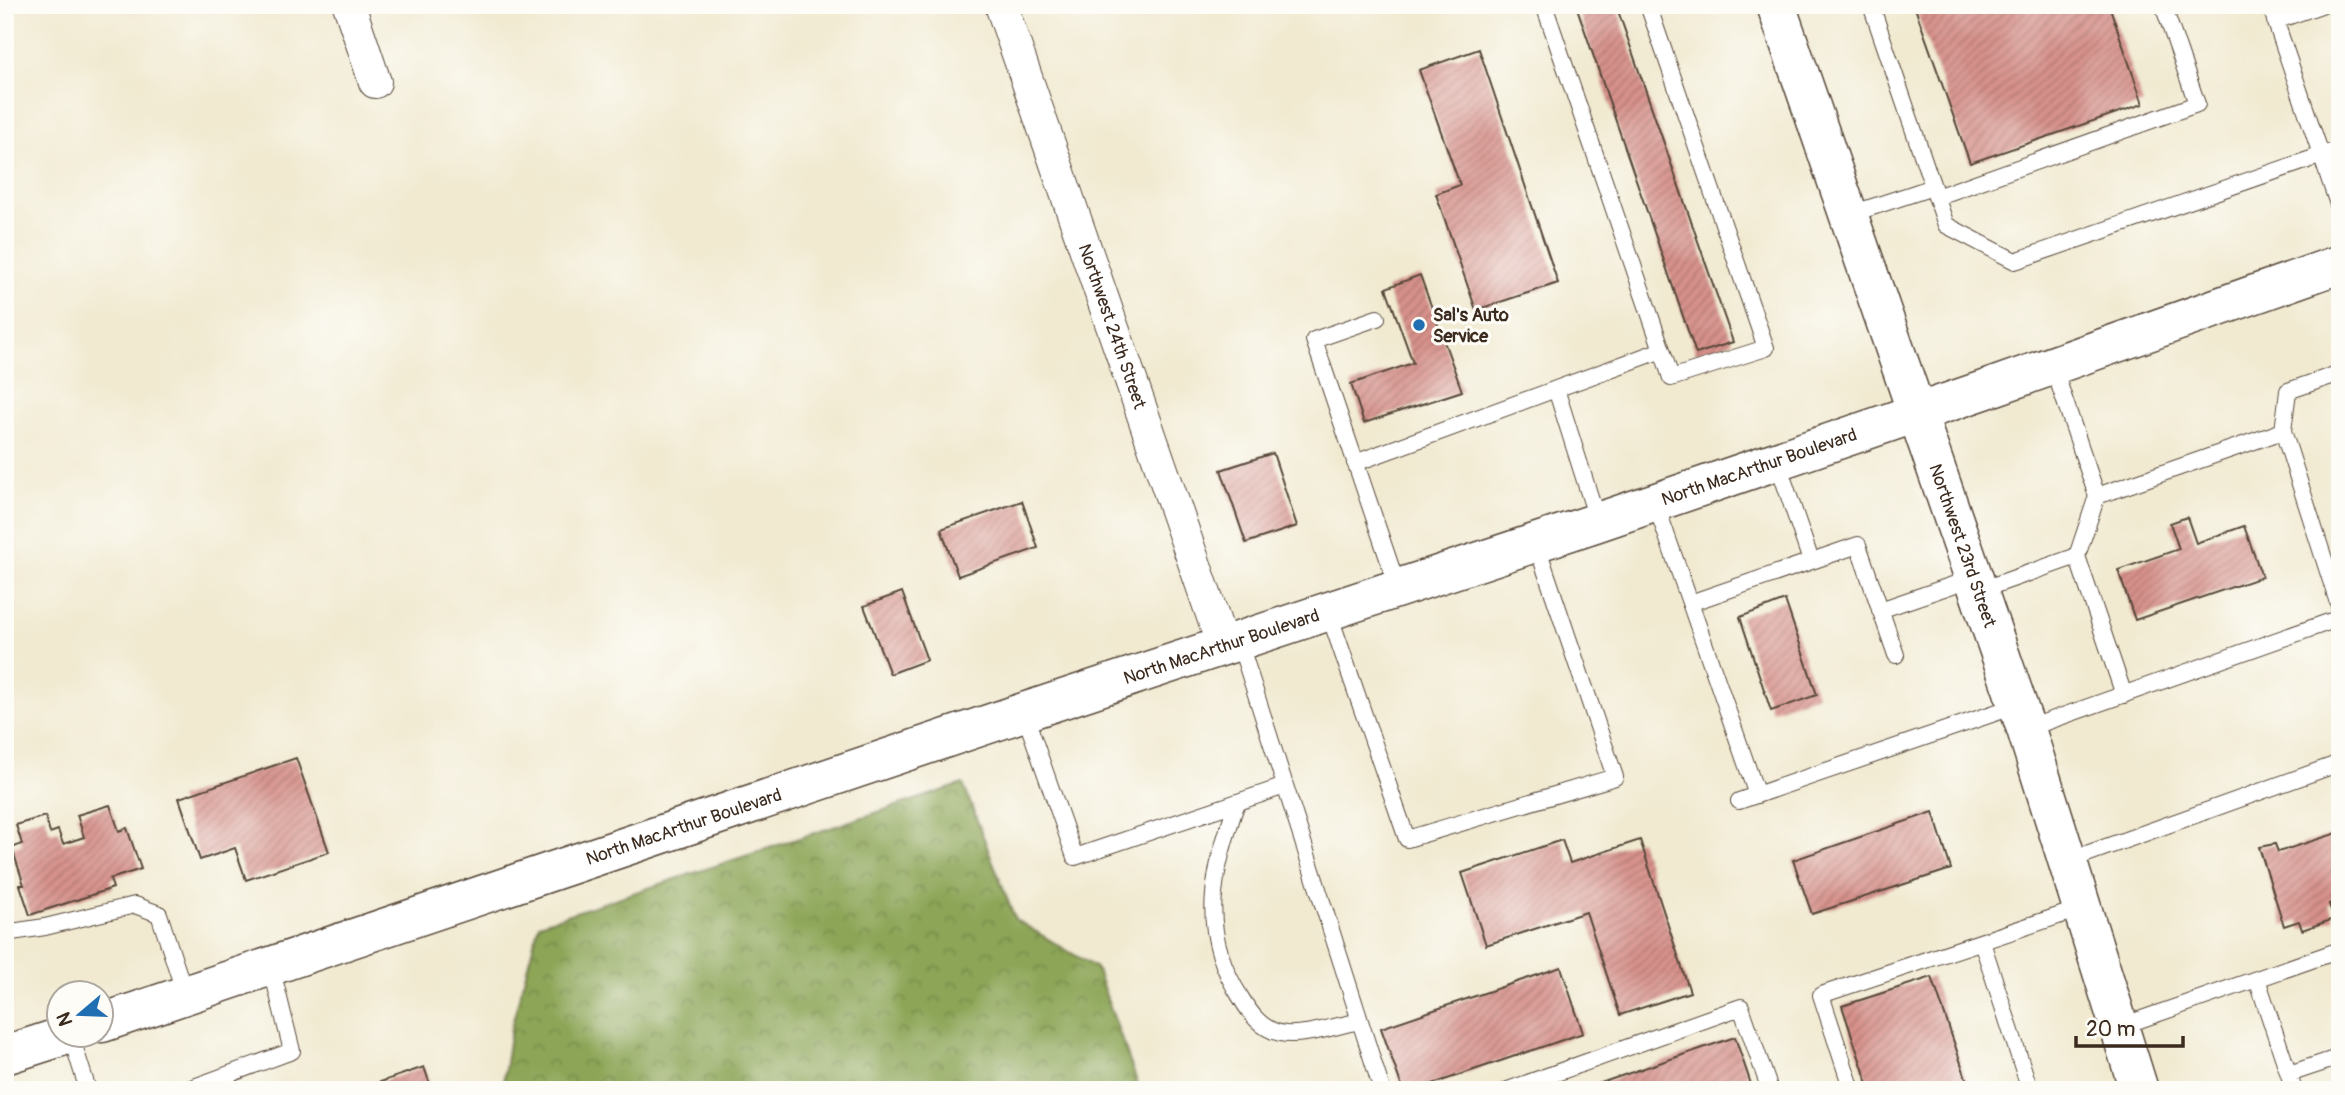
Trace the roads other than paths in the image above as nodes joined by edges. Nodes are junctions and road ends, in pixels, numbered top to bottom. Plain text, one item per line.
1 (349, 5) edge
2 (1001, 5) edge
3 (1544, 5) edge
4 (1648, 5) edge
5 (1776, 5) edge
6 (1871, 5) edge
7 (2163, 5) edge
8 (2321, 5) edge
9 (2273, 13) edge
10 (375, 82) dead end
11 (2340, 149) edge
12 (2321, 155) junction
13 (1934, 192) junction
14 (2340, 210) edge
15 (1847, 215) junction
16 (2340, 264) edge
17 (1377, 318) dead end
18 (1662, 350) junction
19 (2053, 366) junction
20 (2340, 373) edge
21 (1556, 389) junction
22 (1916, 413) junction
23 (2283, 431) junction
24 (1777, 460) junction
25 (1355, 463) junction
26 (2097, 496) junction
27 (1655, 502) junction
28 (1598, 522) junction
29 (1536, 542) junction
30 (2077, 556) junction
31 (1811, 561) junction
32 (1975, 584) junction
33 (1398, 588) junction
34 (1690, 603) junction
35 (2340, 609) edge
36 (1880, 610) junction
37 (1328, 611) junction
38 (2340, 618) edge
39 (1231, 643) junction
40 (1896, 655) dead end
41 (2124, 695) junction
42 (1024, 712) junction
43 (2022, 717) junction
44 (2340, 763) edge
45 (1285, 786) junction
46 (1757, 795) junction
47 (1739, 801) dead end
48 (1237, 802) junction
49 (2067, 861) junction
50 (2082, 908) junction
51 (5, 933) edge
52 (1982, 942) junction
53 (2340, 950) edge
54 (271, 966) junction
55 (2257, 979) junction
56 (185, 994) junction
57 (116, 1018) edge
58 (1360, 1021) junction
59 (2119, 1027) junction
60 (46, 1041) edge
61 (76, 1050) edge
62 (5, 1055) edge
63 (2340, 1056) edge
64 (2292, 1082) edge
65 (88, 1090) edge
66 (186, 1090) edge
67 (1382, 1090) edge
68 (1508, 1090) edge
69 (1770, 1090) edge
70 (1852, 1090) edge
71 (2030, 1090) edge
72 (2139, 1090) edge

1 - 10 street
2 - 39 street, Northwest 24th Street
3 - 18 lane
4 - 18 lane
5 - 15 main road, Northwest 23rd Street
6 - 13 lane
7 - 13 lane
8 - 9 lane
9 - 12 lane
11 - 12 lane
12 - 13 lane
12 - 14 lane
13 - 15 lane
15 - 22 main road, Northwest 23rd Street
16 - 19 main road, North MacArthur Boulevard
17 - 25 lane
18 - 21 lane
19 - 22 main road, North MacArthur Boulevard
19 - 26 lane
20 - 23 lane
21 - 25 lane
21 - 28 lane
22 - 24 main road, North MacArthur Boulevard
22 - 32 main road, Northwest 23rd Street
23 - 26 lane
23 - 35 lane
24 - 27 main road, North MacArthur Boulevard
24 - 31 lane
25 - 33 lane
26 - 30 lane
27 - 28 main road, North MacArthur Boulevard
27 - 34 lane
28 - 29 main road, North MacArthur Boulevard
29 - 33 main road, North MacArthur Boulevard
29 - 37 lane
30 - 32 lane
30 - 41 lane
31 - 34 lane
31 - 36 lane
32 - 36 lane
32 - 43 main road, Northwest 23rd Street
33 - 37 main road, North MacArthur Boulevard
34 - 46 lane
36 - 40 lane
37 - 39 main road, North MacArthur Boulevard
38 - 41 lane
39 - 42 main road, North MacArthur Boulevard
39 - 45 lane
41 - 43 lane
42 - 48 lane
42 - 54 main road, North MacArthur Boulevard
43 - 46 lane
43 - 49 main road, Northwest 23rd Street
44 - 49 lane
45 - 48 lane
45 - 58 lane
46 - 47 lane
48 - 58 lane
49 - 50 main road, Northwest 23rd Street
50 - 52 lane
50 - 59 main road, Northwest 23rd Street
51 - 56 lane
52 - 70 lane
52 - 71 lane
53 - 55 lane
54 - 56 main road, North MacArthur Boulevard
54 - 66 lane
55 - 59 lane
55 - 64 lane
56 - 57 main road, North MacArthur Boulevard
58 - 67 lane
59 - 72 main road, Northwest 23rd Street
60 - 62 main road
61 - 65 lane
63 - 64 lane
68 - 69 lane

